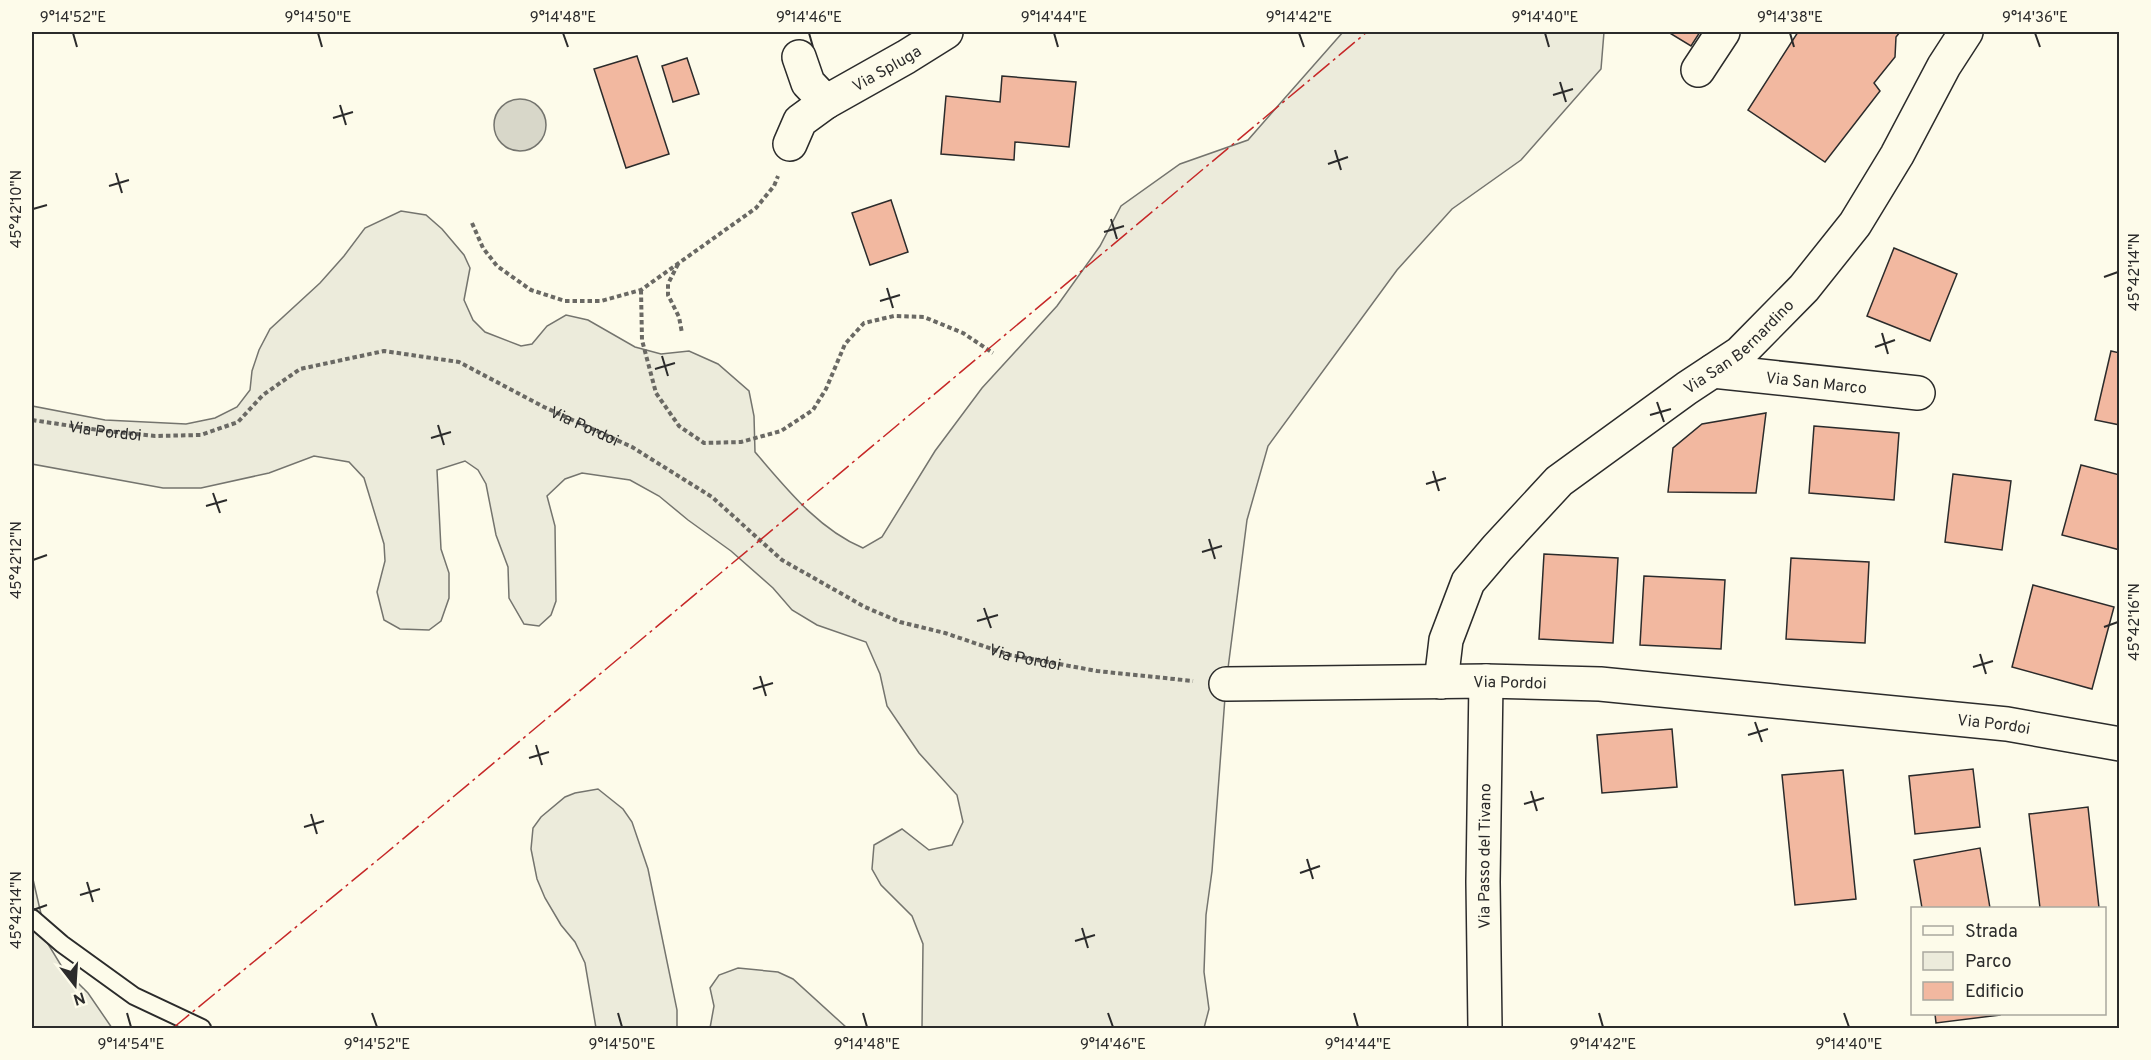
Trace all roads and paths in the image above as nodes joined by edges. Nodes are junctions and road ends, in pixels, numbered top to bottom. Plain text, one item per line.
1 (946, 32) edge
2 (1723, 32) edge
3 (1966, 32) edge
4 (798, 57) dead end
5 (1698, 70) dead end
6 (826, 102) junction
7 (790, 144) joint
8 (472, 223) dead end
9 (678, 264) junction
10 (641, 290) junction
11 (682, 333) dead end
12 (993, 353) dead end
13 (1713, 371) junction
14 (1918, 393) dead end
15 (32, 420) edge
16 (1486, 681) junction
17 (1441, 682) junction
18 (1226, 684) joint
19 (2120, 744) edge
20 (32, 918) edge
21 (202, 1029) edge
22 (1485, 1029) edge

1 - 6 street, Via Spluga
2 - 5 street
3 - 13 street, Via San Bernardino
4 - 6 street
6 - 7 street, Via Spluga
7 - 9 path
8 - 10 path
9 - 10 path
9 - 11 path
10 - 12 path
13 - 14 street, Via San Marco
13 - 17 street, Via San Bernardino
15 - 18 path, Via Pordoi
16 - 17 street, Via Pordoi
16 - 19 street, Via Pordoi
16 - 22 street, Via Passo del Tivano
17 - 18 street, Via Pordoi
20 - 21 lane

